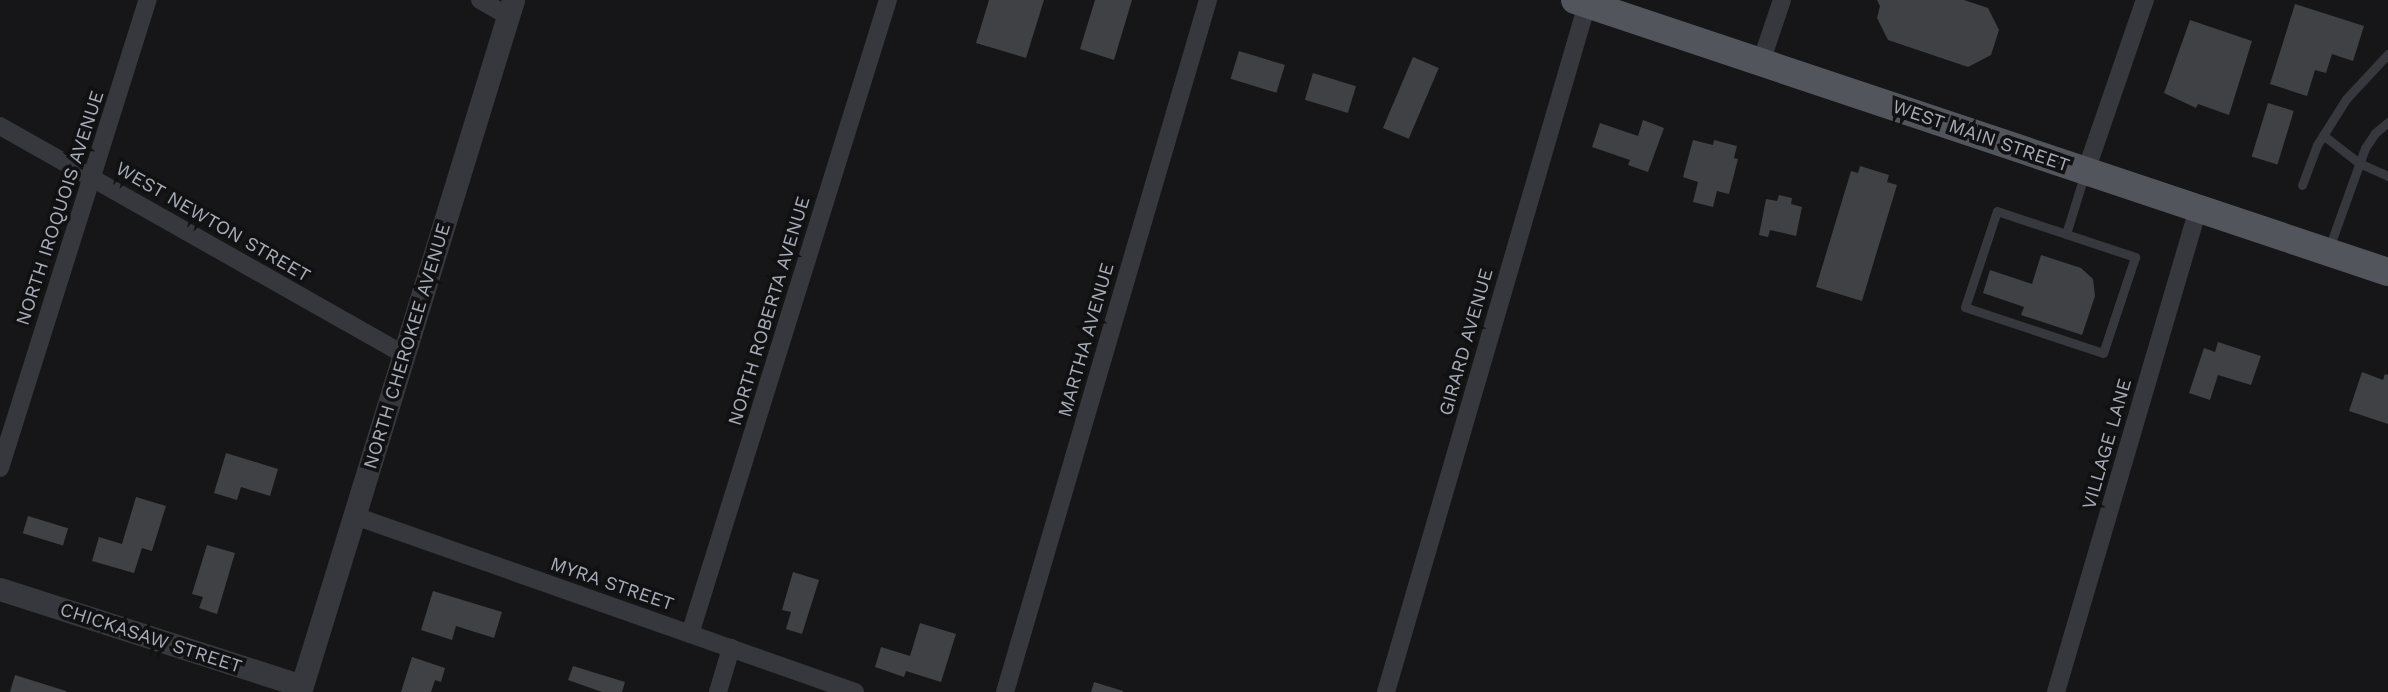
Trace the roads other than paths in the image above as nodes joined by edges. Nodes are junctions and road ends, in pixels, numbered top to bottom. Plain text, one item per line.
1 (148, 0) edge
2 (480, 0) edge
3 (888, 0) edge
4 (1208, 0) edge
5 (1782, 0) edge
6 (2145, 0) edge
7 (1581, 2) edge
8 (511, 8) edge
9 (2388, 54) edge
10 (1761, 62) junction
11 (2388, 122) edge
12 (0, 126) edge
13 (2323, 135) junction
14 (2359, 163) junction
15 (2086, 171) junction
16 (2388, 176) edge
17 (92, 178) junction
18 (2302, 185) dead end
19 (2198, 209) junction
20 (2066, 234) junction
21 (2328, 252) junction
22 (2388, 272) edge
23 (405, 355) junction
24 (0, 468) edge
25 (355, 516) junction
26 (0, 589) edge
27 (690, 634) junction
28 (731, 648) junction
29 (301, 689) edge
30 (718, 692) edge
31 (855, 692) edge
32 (1005, 692) edge
33 (1386, 692) edge
34 (2056, 692) edge

1 - 17 street, NORTH IROQUOIS AVENUE
2 - 8 street
3 - 27 street, NORTH ROBERTA AVENUE
4 - 32 street, MARTHA AVENUE
5 - 10 street
6 - 15 street
7 - 10 main road, WEST MAIN STREET
7 - 33 street, GIRARD AVENUE
8 - 23 street, NORTH CHEROKEE AVENUE
9 - 13 lane
10 - 15 main road, WEST MAIN STREET
11 - 14 lane
12 - 17 street, WEST NEWTON STREET
13 - 14 lane
13 - 18 lane
14 - 16 lane
14 - 21 lane
15 - 19 main road, WEST MAIN STREET
15 - 20 lane
17 - 23 street, WEST NEWTON STREET
17 - 24 street, NORTH IROQUOIS AVENUE
19 - 21 main road, WEST MAIN STREET
19 - 34 street, VILLAGE LANE
20 - 20 lane
21 - 22 main road, WEST MAIN STREET
23 - 25 street, NORTH CHEROKEE AVENUE
25 - 27 street, MYRA STREET
25 - 29 street, NORTH CHEROKEE AVENUE
26 - 29 street, CHICKASAW STREET
27 - 28 street, MYRA STREET
28 - 30 street
28 - 31 street, MYRA STREET

